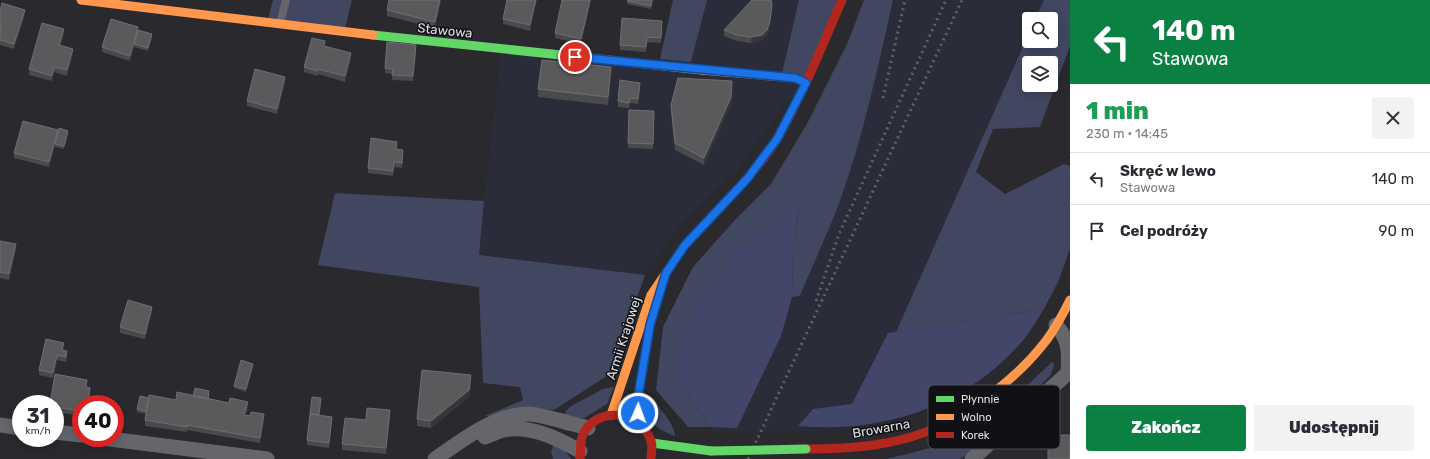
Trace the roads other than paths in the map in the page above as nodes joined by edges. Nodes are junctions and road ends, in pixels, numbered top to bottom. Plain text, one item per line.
1 (81, 0) edge
2 (286, 0) edge
3 (842, 0) edge
4 (280, 24) junction
5 (806, 83) junction
6 (666, 273) junction
7 (1070, 300) edge
8 (1056, 325) junction
9 (1003, 385) edge
10 (1055, 385) edge
11 (611, 415) junction
12 (639, 422) junction
13 (0, 425) edge
14 (12, 427) edge
15 (588, 428) junction
16 (928, 431) edge
17 (124, 441) edge
18 (652, 443) junction
19 (983, 449) edge
20 (711, 451) junction
21 (580, 455) edge
22 (686, 457) dead end
23 (267, 459) edge
24 (436, 459) edge
25 (651, 459) edge
26 (972, 459) edge

1 - 4 street, Stawowa
2 - 4 lane
3 - 5 street, Armii Krajowej
4 - 5 street, Stawowa
5 - 6 street, Armii Krajowej
6 - 11 street, Armii Krajowej
6 - 12 street, Armii Krajowej
7 - 8 street, Browarna
8 - 9 street, Browarna, bridge
8 - 10 street
11 - 12 street
11 - 15 street
12 - 18 street
13 - 14 street
15 - 21 street
15 - 24 street
16 - 20 street, Browarna, bridge
17 - 23 street
18 - 20 street, Browarna
18 - 25 street
19 - 26 street
20 - 22 street, Browarna
21 - 24 street

